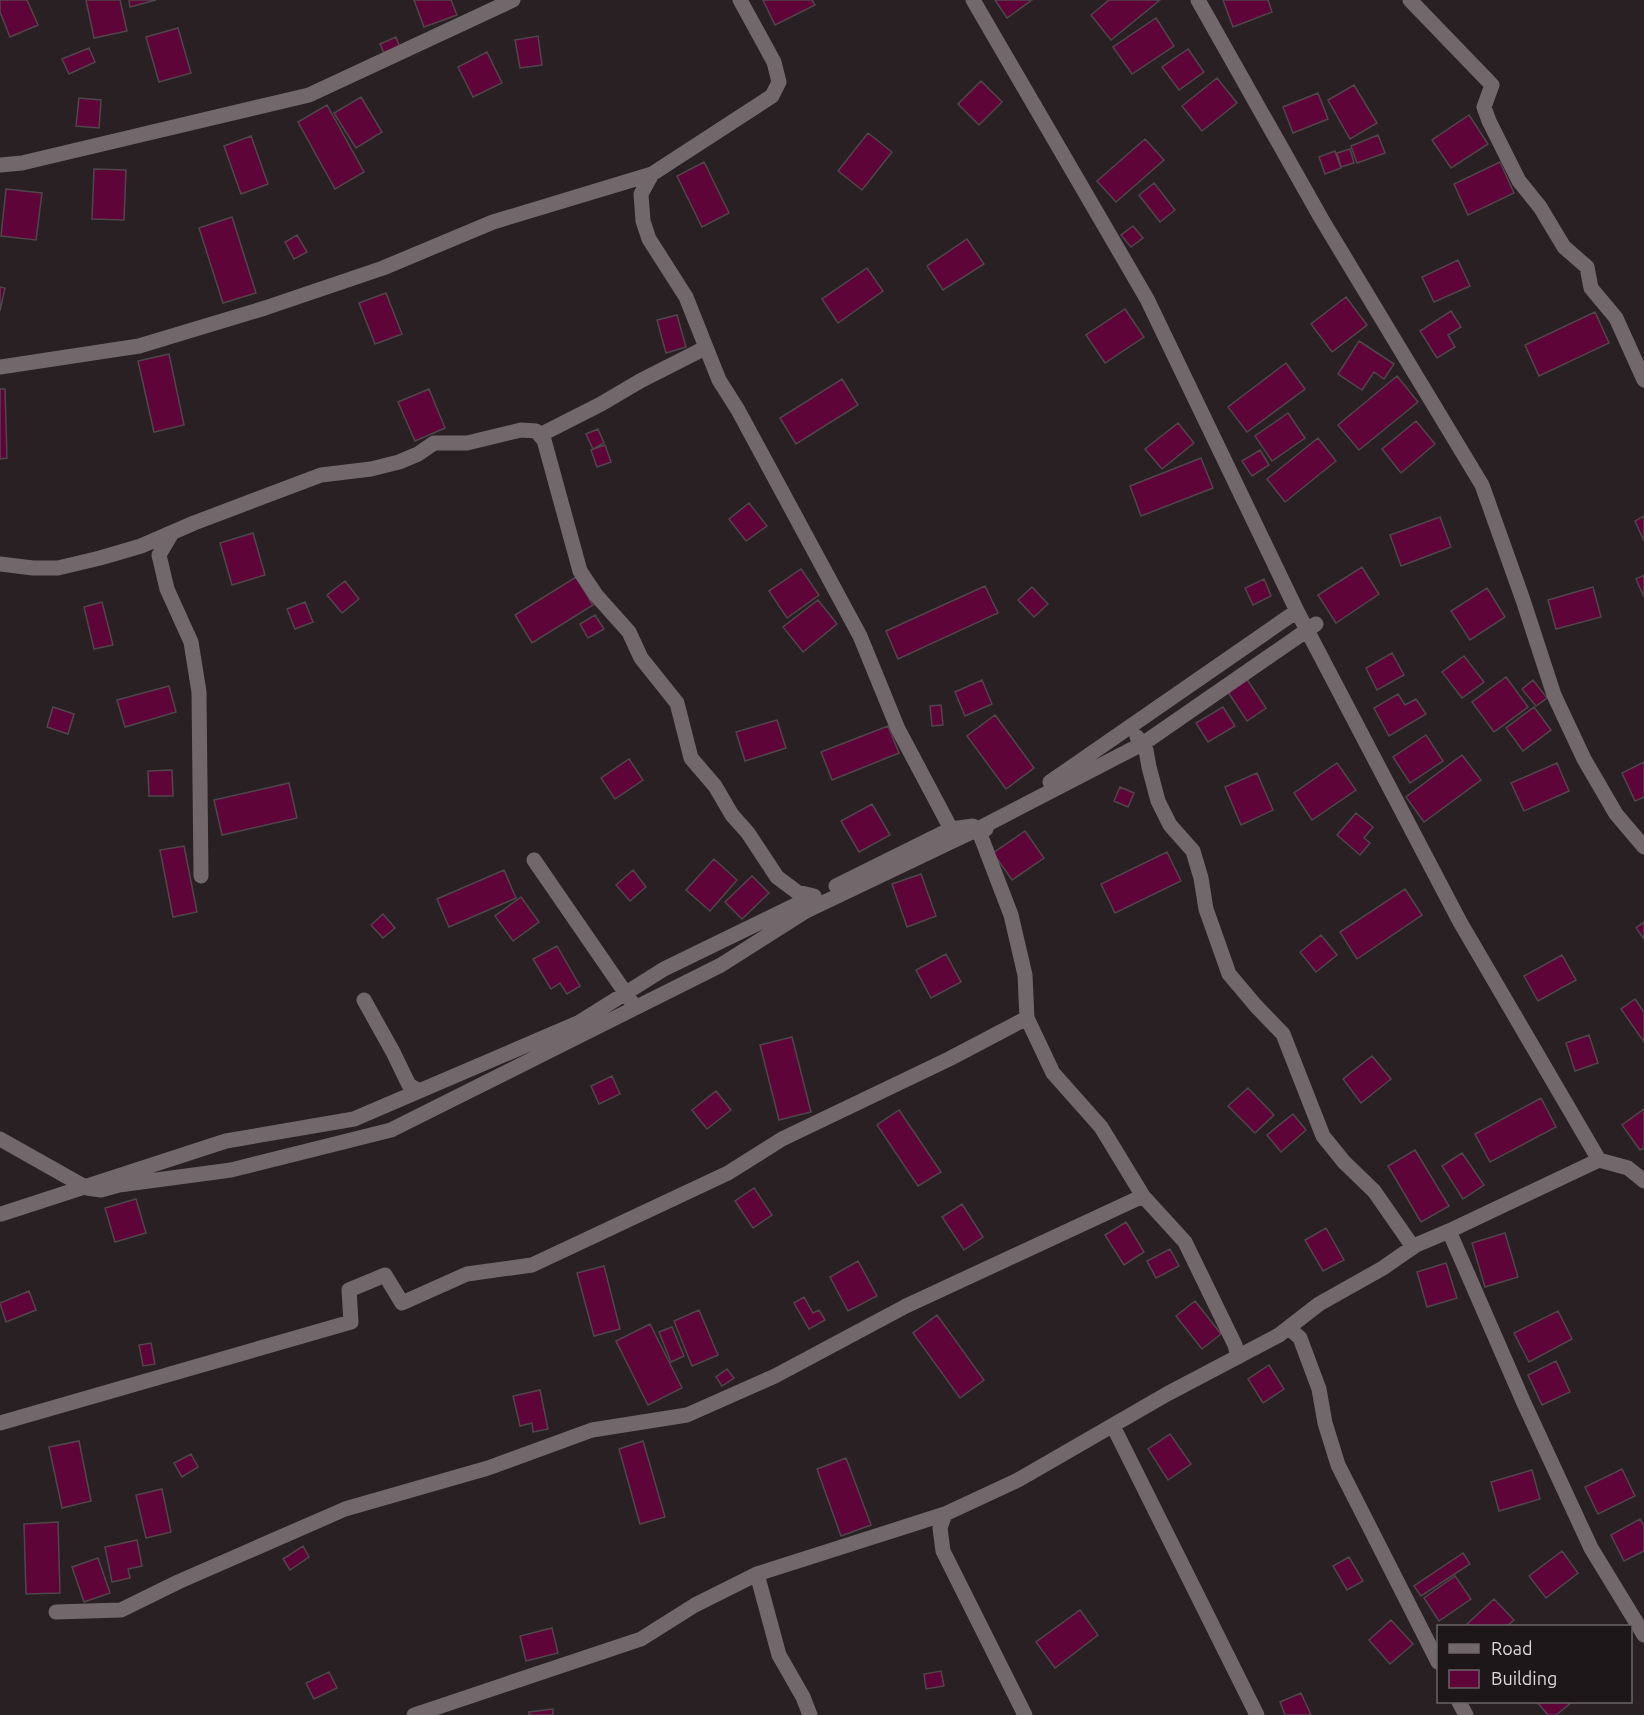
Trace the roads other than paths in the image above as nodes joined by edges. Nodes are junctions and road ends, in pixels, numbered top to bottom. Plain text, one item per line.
1 (513, 0) edge
2 (740, 0) edge
3 (973, 0) edge
4 (1198, 0) edge
5 (1410, 0) edge
6 (0, 165) edge
7 (652, 174) junction
8 (705, 348) junction
9 (0, 367) edge
10 (1644, 380) edge
11 (540, 435) junction
12 (172, 533) junction
13 (0, 564) edge
14 (1296, 611) junction
15 (1316, 624) dead end
16 (1130, 727) junction
17 (985, 826) junction
18 (951, 829) junction
19 (1644, 847) edge
20 (534, 860) dead end
21 (201, 876) dead end
22 (814, 896) junction
23 (364, 1000) dead end
24 (636, 1008) junction
25 (1027, 1018) junction
26 (419, 1091) junction
27 (0, 1139) edge
28 (1599, 1161) junction
29 (1644, 1181) edge
30 (1143, 1196) junction
31 (0, 1214) edge
32 (1449, 1231) junction
33 (1413, 1247) junction
34 (1289, 1328) junction
35 (1238, 1357) junction
36 (0, 1423) edge
37 (1113, 1425) junction
38 (945, 1514) junction
39 (757, 1574) junction
40 (56, 1612) dead end
41 (1644, 1635) edge
42 (1437, 1660) edge
43 (414, 1715) edge
44 (810, 1715) edge
45 (1025, 1715) edge
46 (1257, 1715) edge

1 - 6 street
2 - 7 street
3 - 14 street
4 - 19 street
5 - 10 street
7 - 8 street
7 - 9 street
8 - 11 street
8 - 18 street
11 - 12 street
11 - 22 street
12 - 13 street
12 - 21 street
14 - 16 street
14 - 28 street
15 - 17 street
16 - 17 street
16 - 33 street
17 - 18 street
17 - 24 street
17 - 25 street
18 - 22 street
20 - 24 street
22 - 26 street
23 - 26 street
24 - 27 street
25 - 30 street
25 - 36 street
26 - 31 street
28 - 29 street
28 - 32 street
30 - 35 street
30 - 40 street
32 - 33 street
32 - 41 street
33 - 34 street
34 - 35 street
34 - 42 street
35 - 37 street
37 - 38 street
37 - 46 street
38 - 39 street
38 - 45 street
39 - 43 street
39 - 44 street

